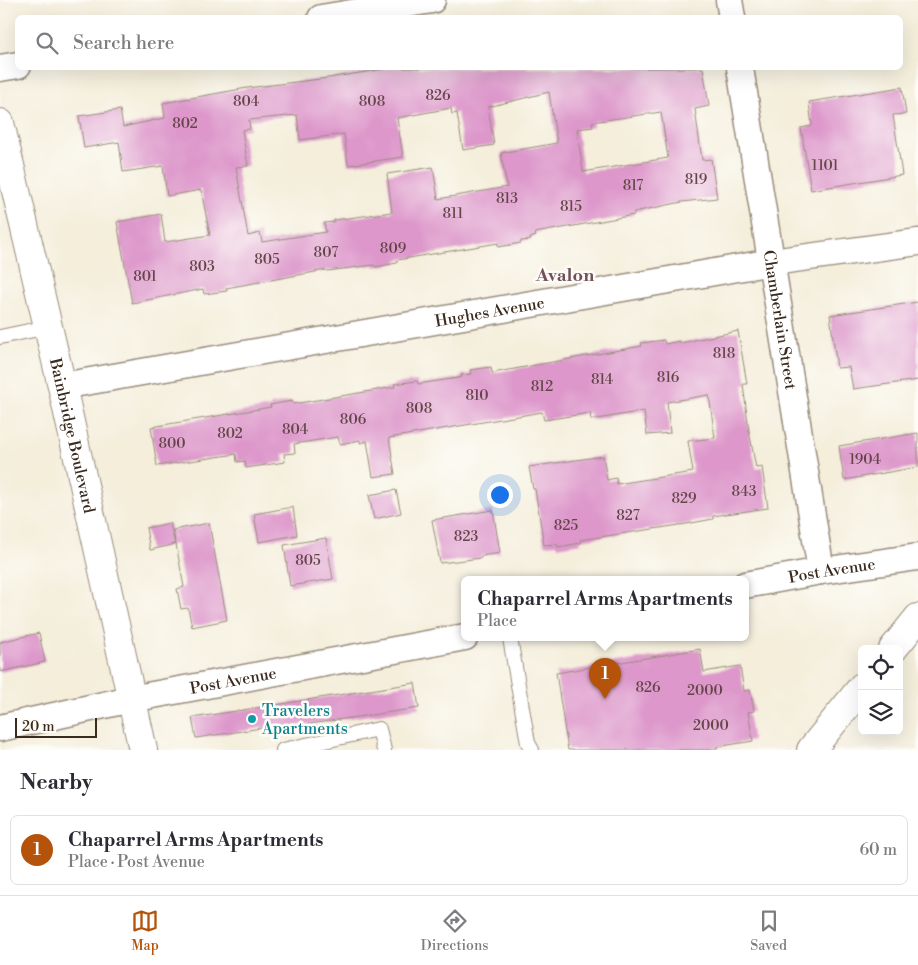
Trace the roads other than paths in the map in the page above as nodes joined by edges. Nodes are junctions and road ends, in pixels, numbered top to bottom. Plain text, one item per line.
1 (432, 0) edge
2 (729, 0) edge
3 (340, 15) edge
4 (732, 15) edge
5 (15, 66) edge
6 (0, 68) edge
7 (740, 70) edge
8 (0, 123) edge
9 (8, 195) edge
10 (918, 242) edge
11 (772, 262) junction
12 (48, 327) junction
13 (0, 337) edge
14 (62, 386) junction
15 (918, 557) edge
16 (821, 571) junction
17 (749, 585) edge
18 (918, 618) edge
19 (461, 638) edge
20 (511, 641) edge
21 (896, 645) edge
22 (860, 690) edge
23 (131, 699) junction
24 (0, 728) edge
25 (143, 750) edge
26 (282, 750) edge
27 (384, 750) edge
28 (532, 750) edge
29 (811, 750) edge

1 - 3 street
2 - 4 street
5 - 6 street
7 - 11 street, Chamberlain Street
8 - 9 main road, Bainbridge Boulevard
9 - 12 main road, Bainbridge Boulevard
10 - 11 street, Hughes Avenue
11 - 14 street, Hughes Avenue
11 - 16 street, Chamberlain Street
12 - 13 lane
12 - 14 main road, Bainbridge Boulevard
14 - 23 main road, Bainbridge Boulevard
15 - 16 street, Post Avenue
16 - 17 street, Post Avenue
18 - 21 main road
19 - 23 street, Post Avenue
20 - 28 lane
22 - 29 main road
23 - 24 street, Post Avenue
23 - 25 main road, Bainbridge Boulevard
26 - 27 lane

